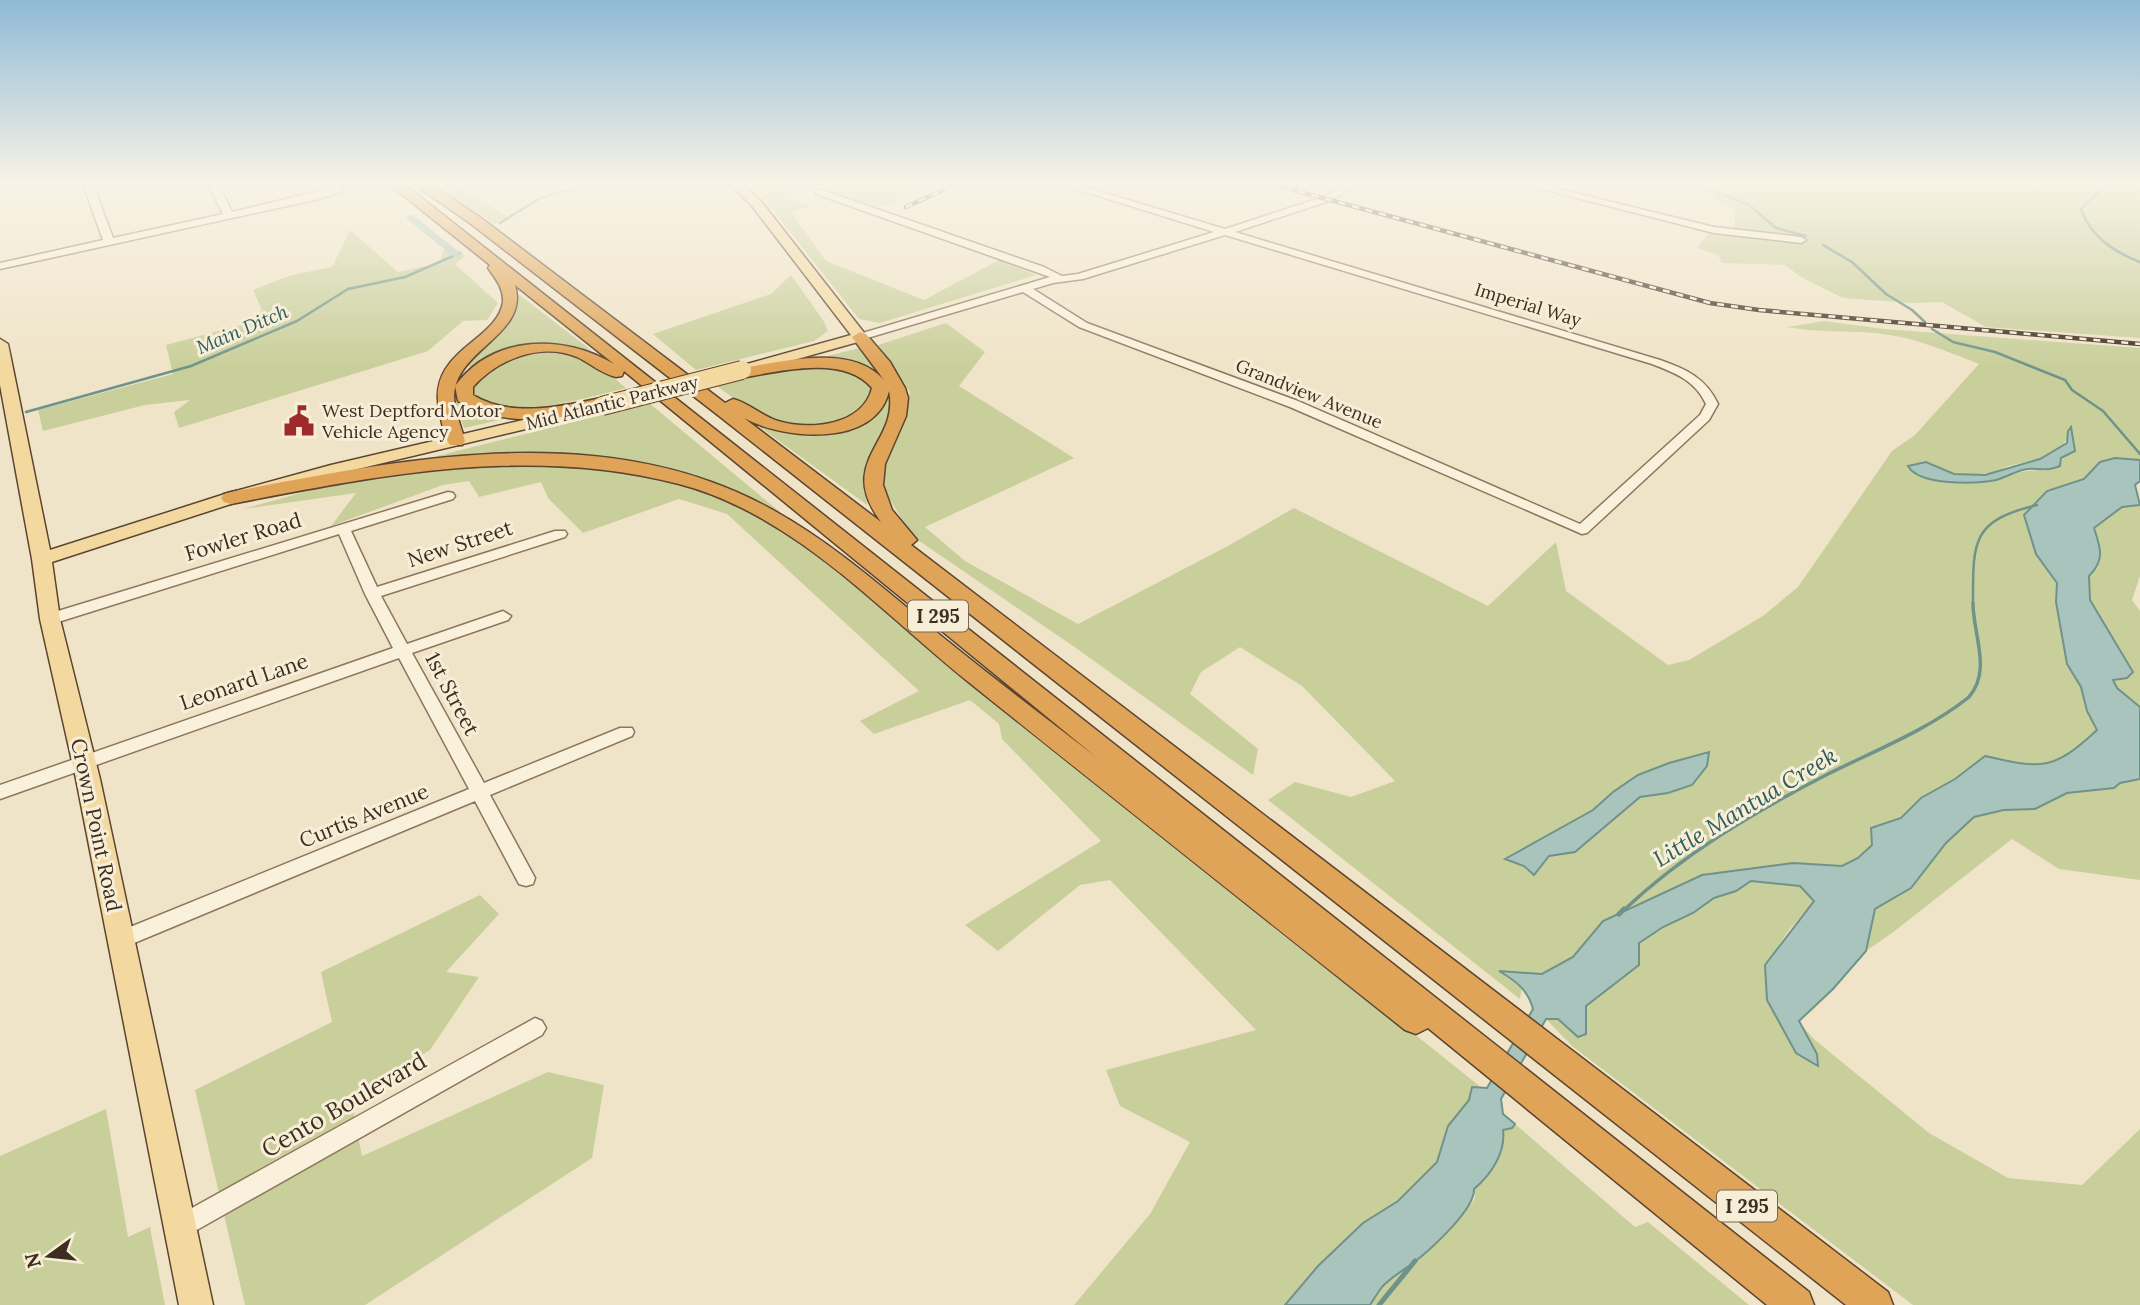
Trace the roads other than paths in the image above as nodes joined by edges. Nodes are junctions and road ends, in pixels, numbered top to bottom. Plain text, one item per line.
1 (96, 245) edge
2 (464, 245) edge
3 (479, 245) edge
4 (507, 245) edge
5 (517, 245) edge
6 (789, 245) edge
7 (971, 245) edge
8 (1156, 245) edge
9 (1183, 245) edge
10 (1268, 245) edge
11 (0, 266) edge
12 (1059, 278) junction
13 (1026, 289) junction
14 (860, 337) junction
15 (0, 344) edge
16 (744, 372) junction
17 (712, 377) joint
18 (642, 396) joint
19 (600, 405) junction
20 (456, 441) junction
21 (448, 496) dead end
22 (231, 498) junction
23 (343, 528) junction
24 (1582, 530) joint
25 (560, 534) dead end
26 (43, 559) junction
27 (372, 594) junction
28 (503, 616) dead end
29 (50, 619) junction
30 (962, 635) junction
31 (404, 652) junction
32 (626, 732) dead end
33 (1156, 748) junction
34 (84, 761) junction
35 (0, 792) edge
36 (479, 793) junction
37 (526, 878) dead end
38 (120, 940) junction
39 (535, 1028) dead end
40 (1460, 1046) junction
41 (1589, 1140) joint
42 (180, 1227) junction
43 (196, 1305) edge
44 (1796, 1305) edge
45 (1875, 1305) edge

1 - 11 street
2 - 20 highway
3 - 30 highway, I 295
4 - 33 highway, I 295
5 - 16 highway
6 - 14 main road
7 - 12 street
8 - 12 street
9 - 12 street
10 - 24 street, Imperial Way
12 - 13 street
13 - 14 street
13 - 24 street, Grandview Avenue
14 - 16 main road
14 - 33 highway
15 - 26 main road, Crown Point Road
16 - 17 highway, bridge
17 - 18 main road, Mid Atlantic Parkway, bridge
18 - 19 highway, bridge
19 - 20 main road, Mid Atlantic Parkway
19 - 30 highway
20 - 22 main road, Mid Atlantic Parkway
21 - 23 street, Fowler Road
22 - 26 main road, Mid Atlantic Parkway
22 - 40 highway
23 - 27 street, 1st Street
23 - 29 street, Fowler Road
25 - 27 street, New Street
26 - 29 main road, Crown Point Road
27 - 31 street, 1st Street
28 - 31 street, Leonard Lane
29 - 34 main road, Crown Point Road
30 - 40 highway, I 295
31 - 34 street, Leonard Lane
31 - 36 street, 1st Street
32 - 36 street, Curtis Avenue
33 - 45 highway, I 295
34 - 35 street, Leonard Lane
34 - 38 main road, Crown Point Road
36 - 37 street, 1st Street
36 - 38 street, Curtis Avenue
38 - 42 main road, Crown Point Road
39 - 42 street, Cento Boulevard
40 - 41 highway
41 - 44 highway, I 295
42 - 43 main road, Crown Point Road

